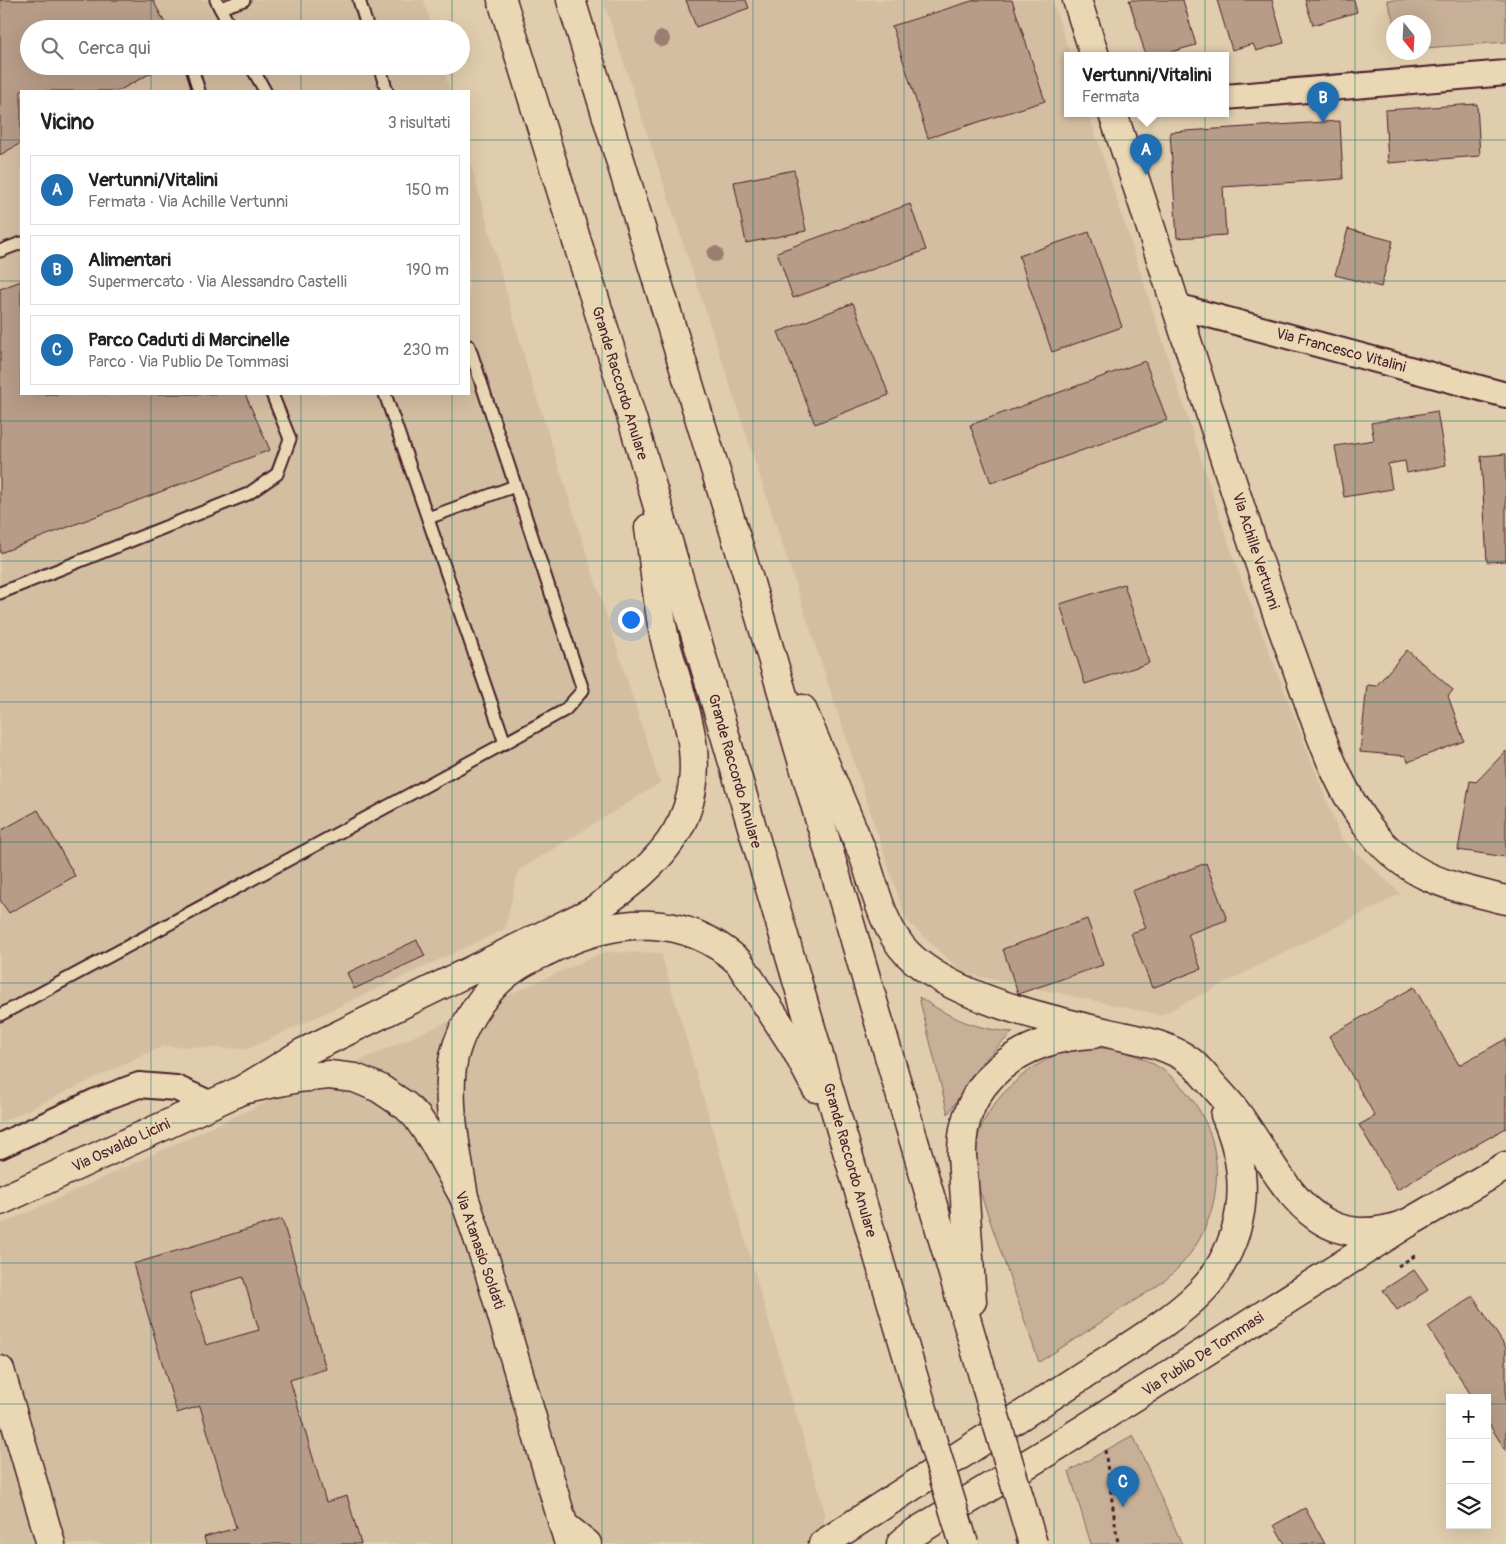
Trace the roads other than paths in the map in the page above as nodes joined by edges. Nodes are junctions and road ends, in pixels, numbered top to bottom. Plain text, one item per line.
1 (244, 0) edge
2 (359, 0) edge
3 (502, 0) edge
4 (571, 0) edge
5 (1077, 0) edge
6 (218, 4) edge
7 (226, 20) edge
8 (365, 20) edge
9 (1094, 52) edge
10 (1506, 73) edge
11 (194, 75) edge
12 (256, 75) edge
13 (382, 75) edge
14 (199, 90) edge
15 (263, 90) edge
16 (387, 90) edge
17 (1229, 97) edge
18 (1114, 117) edge
19 (20, 243) edge
20 (0, 251) edge
21 (1176, 306) junction
22 (470, 349) edge
23 (272, 395) edge
24 (385, 395) edge
25 (1506, 395) edge
26 (632, 422) junction
27 (515, 486) junction
28 (428, 518) junction
29 (750, 583) junction
30 (0, 593) edge
31 (505, 744) junction
32 (1506, 900) edge
33 (0, 1015) edge
34 (1108, 1033) junction
35 (1208, 1080) junction
36 (242, 1090) junction
37 (211, 1104) junction
38 (0, 1146) edge
39 (1506, 1166) edge
40 (464, 1196) junction
41 (0, 1201) edge
42 (866, 1212) junction
43 (1408, 1223) junction
44 (975, 1352) junction
45 (0, 1370) edge
46 (566, 1534) edge
47 (51, 1544) edge
48 (587, 1544) edge
49 (823, 1544) edge
50 (901, 1544) edge
51 (964, 1544) edge
52 (1033, 1544) edge

1 - 6 lane
2 - 8 lane
3 - 26 main road, Grande Raccordo Anulare
4 - 29 main road
5 - 9 main road
6 - 7 lane
10 - 17 street
11 - 14 lane
12 - 15 lane
13 - 16 lane
18 - 21 main road, Via Achille Vertunni
19 - 20 lane
21 - 25 street, Via Francesco Vitalini
21 - 32 main road, Via Achille Vertunni
22 - 27 lane
23 - 30 lane
24 - 28 lane
26 - 36 main road
26 - 42 main road, Grande Raccordo Anulare
27 - 28 lane
27 - 31 lane
28 - 31 lane
29 - 34 main road
29 - 44 main road
31 - 33 lane
34 - 35 main road
34 - 44 main road
35 - 43 main road
35 - 49 main road
36 - 37 main road, Via Osvaldo Licini
36 - 40 main road, Via Atanasio Soldati
37 - 38 street
37 - 41 main road, Via Osvaldo Licini
39 - 43 main road, Via Publio De Tommasi
40 - 42 main road
40 - 46 main road, Via Atanasio Soldati
42 - 51 main road, Grande Raccordo Anulare, bridge
43 - 50 main road, Via Publio De Tommasi
44 - 52 main road, bridge
45 - 47 main road
46 - 48 main road

